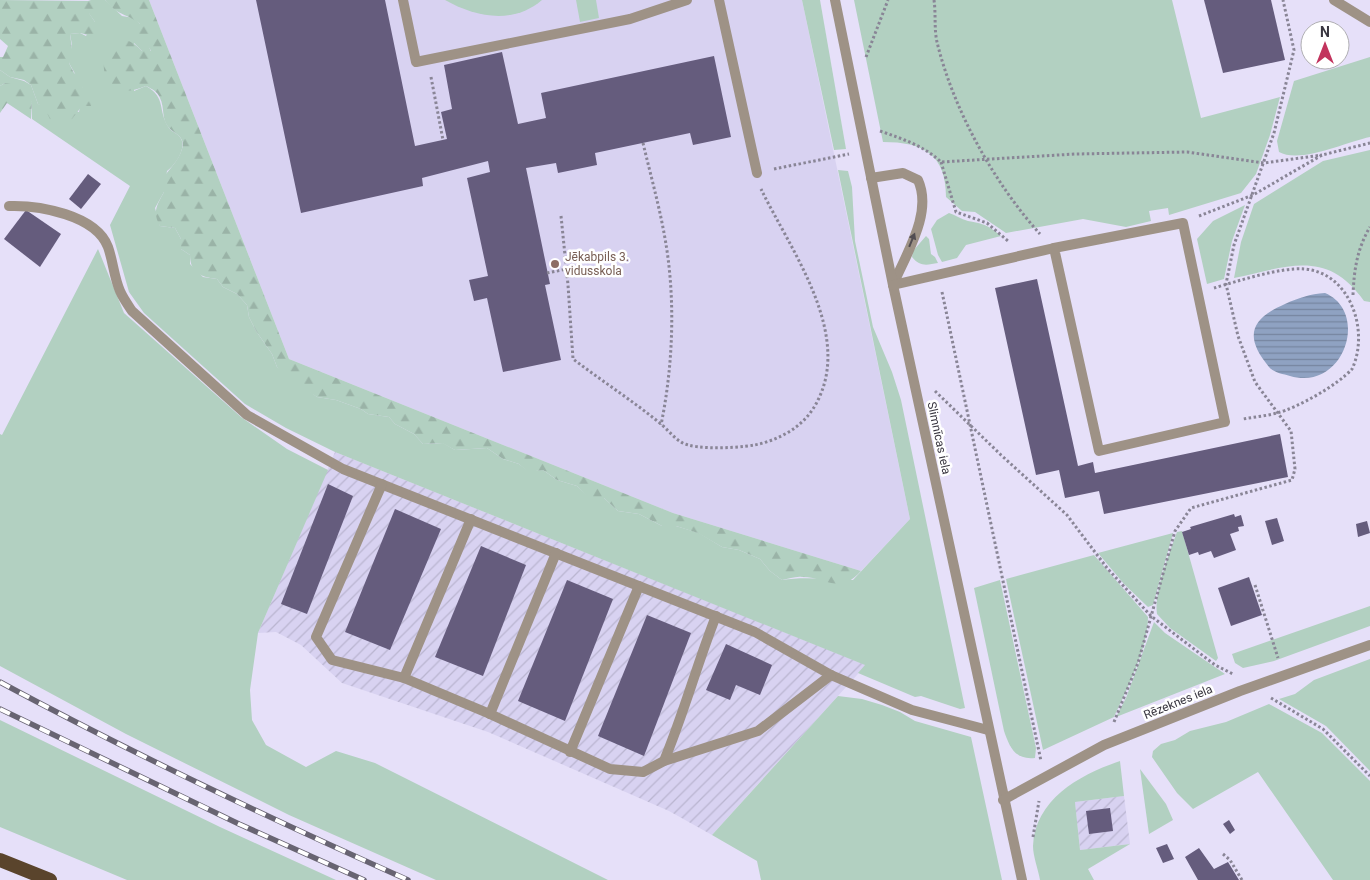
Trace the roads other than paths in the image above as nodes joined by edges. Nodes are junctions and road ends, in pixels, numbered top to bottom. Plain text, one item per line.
1 (403, 0) edge
2 (687, 0) edge
3 (719, 0) edge
4 (835, 0) edge
5 (1334, 0) edge
6 (1370, 22) edge
7 (757, 173) road end
8 (871, 178) junction
9 (9, 206) dead end
10 (1054, 248) junction
11 (893, 285) junction
12 (382, 484) junction
13 (471, 519) junction
14 (556, 553) junction
15 (639, 586) junction
16 (716, 616) junction
17 (1370, 645) edge
18 (831, 675) junction
19 (404, 678) junction
20 (490, 714) junction
21 (988, 730) junction
22 (570, 752) junction
23 (664, 761) junction
24 (1003, 800) junction
25 (0, 860) edge
26 (50, 880) edge
27 (1022, 880) edge

1 - 2 street
3 - 7 street
4 - 8 street, Slimnīcas iela
5 - 6 street
8 - 11 street, Slimnīcas iela
11 -> 8 street
9 - 12 street
10 - 10 street
10 - 11 street
11 - 21 street, Slimnīcas iela
12 - 13 street
12 - 19 street
13 - 14 street
13 - 19 street
14 - 15 street
14 - 20 street
15 - 16 street
15 - 22 street
16 - 18 street
16 - 23 street
17 - 24 street, Rēzeknes iela
18 - 21 street
18 - 23 street
19 - 20 street
20 - 22 street
21 - 24 street, Slimnīcas iela
22 - 23 street
24 - 27 street, Slimnīcas iela
25 - 26 highway

